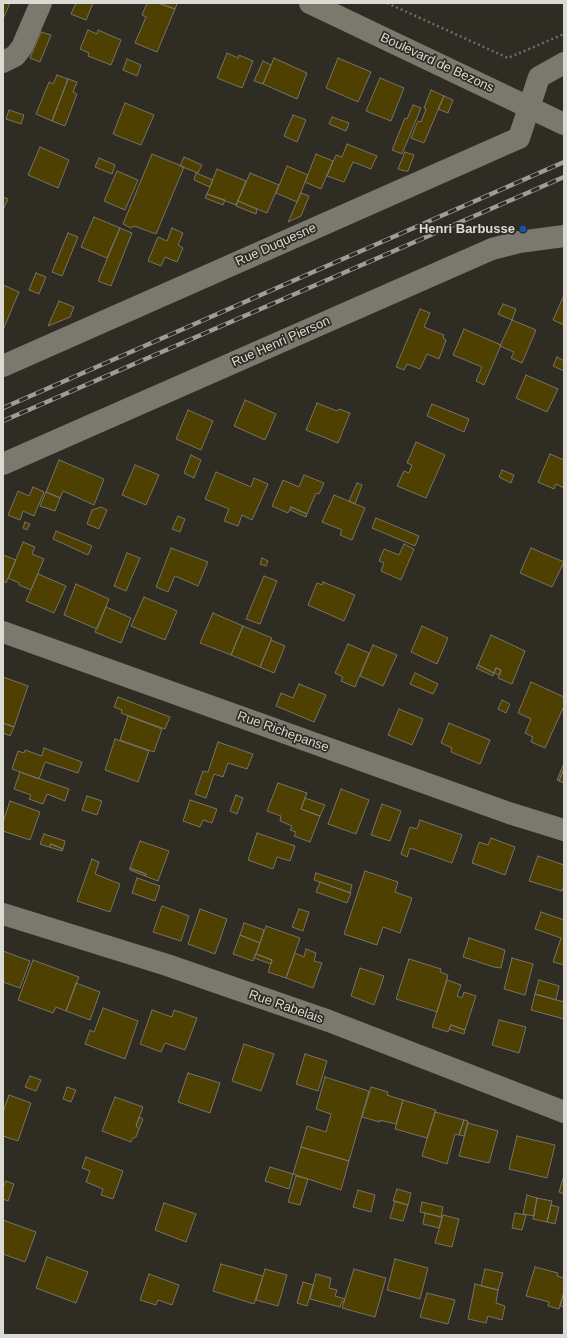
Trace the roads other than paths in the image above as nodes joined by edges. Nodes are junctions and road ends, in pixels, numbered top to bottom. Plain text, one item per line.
1 (40, 3) edge
2 (310, 3) edge
3 (3, 62) edge
4 (564, 63) edge
5 (529, 107) junction
6 (564, 124) edge
7 (564, 236) edge
8 (3, 366) edge
9 (3, 464) edge
10 (3, 632) edge
11 (564, 830) edge
12 (3, 914) edge
13 (564, 1112) edge

1 - 3 street
2 - 5 street, Boulevard de Bezons
4 - 5 street, Rue Duquesne
5 - 6 street, Boulevard de Bezons
5 - 8 street, Rue Duquesne
7 - 9 street, Rue Henri Pierson
10 - 11 street, Rue Richepanse
12 - 13 street, Rue Rabelais

